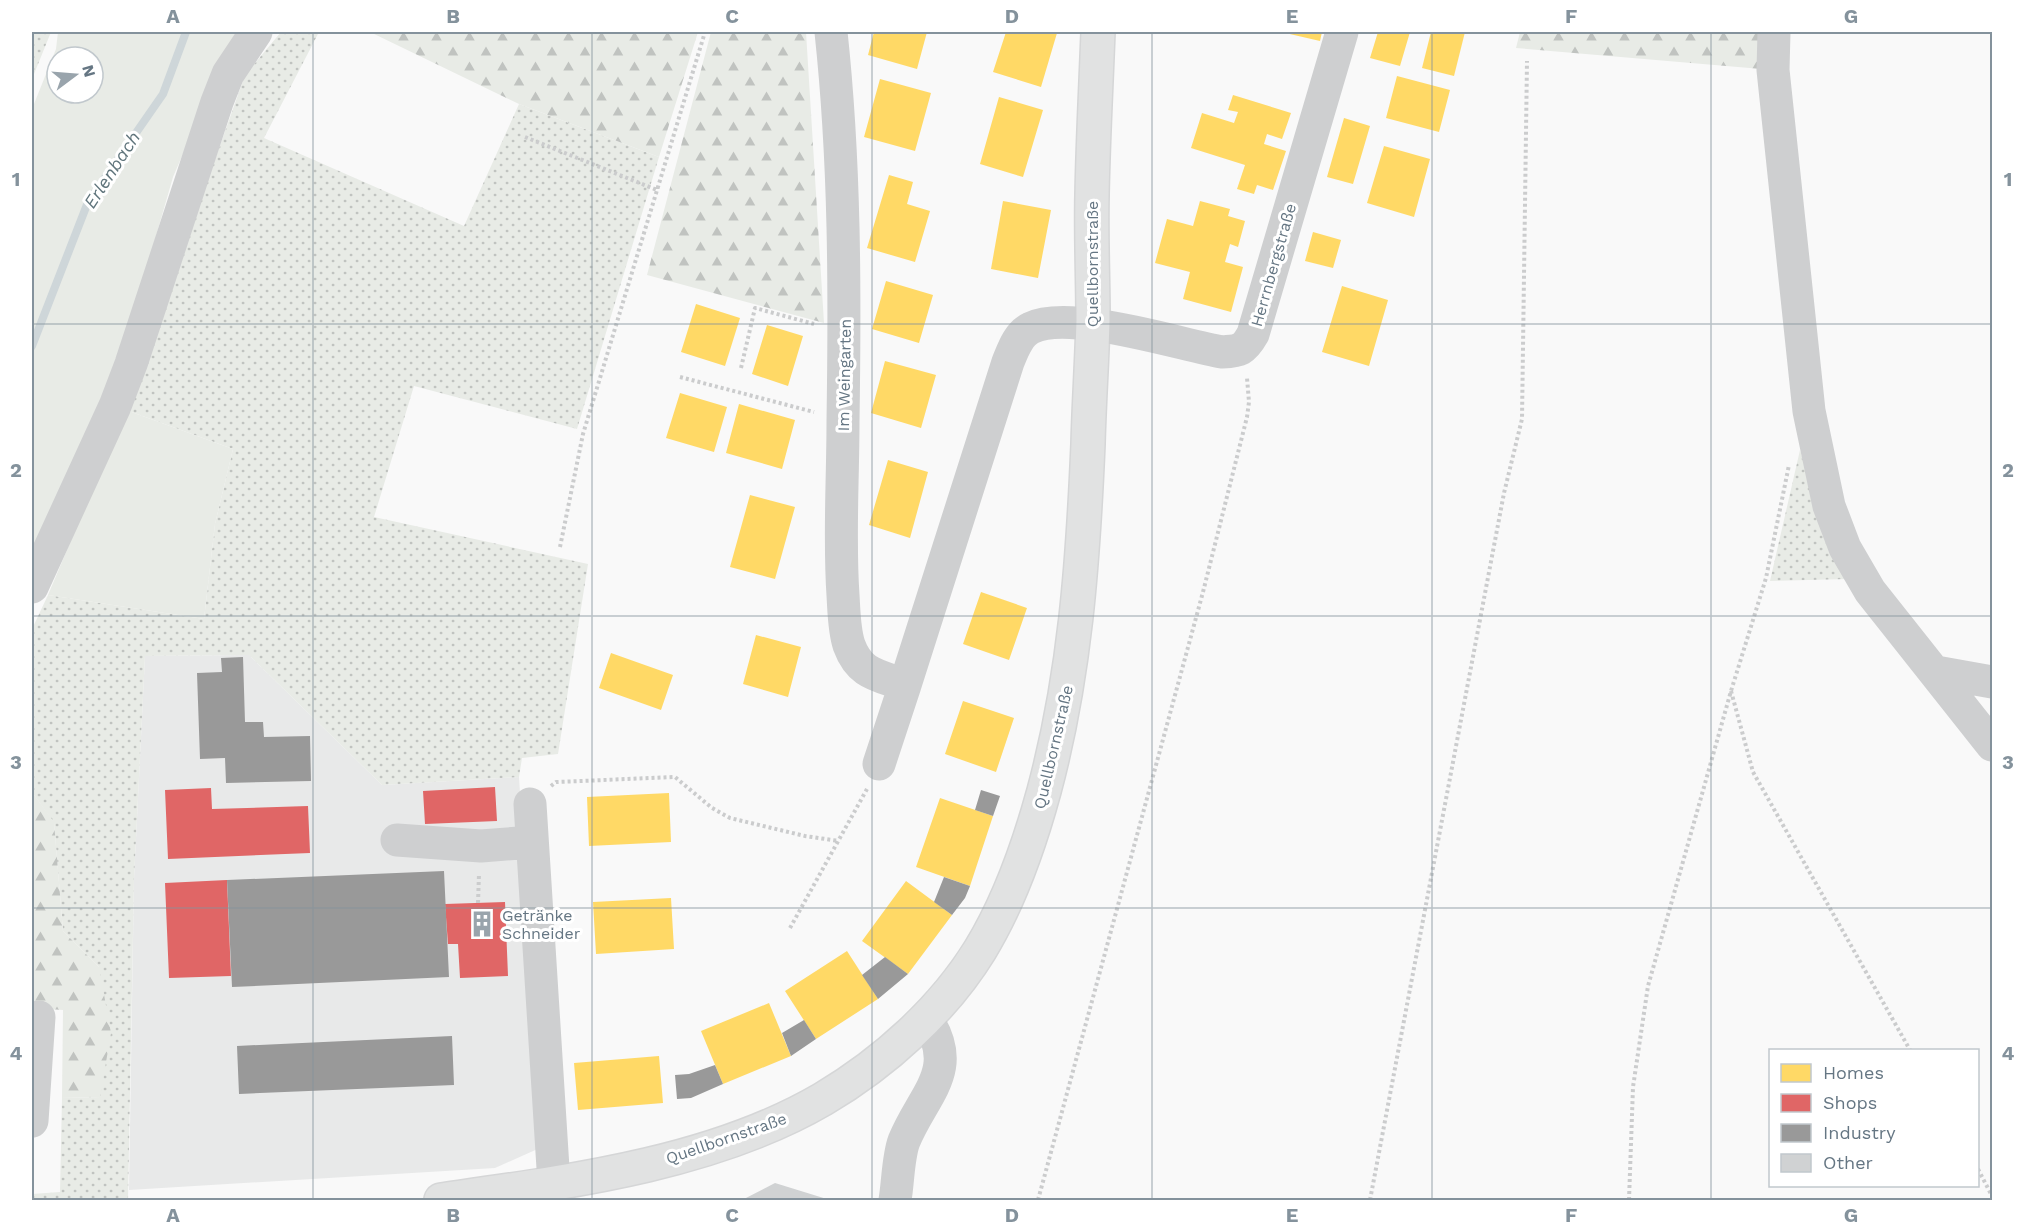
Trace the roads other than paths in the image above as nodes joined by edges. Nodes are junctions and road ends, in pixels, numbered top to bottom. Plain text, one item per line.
1 (256, 32) edge
2 (831, 32) edge
3 (1098, 32) edge
4 (1342, 32) edge
5 (1774, 32) edge
6 (1093, 324) junction
7 (32, 587) edge
8 (1936, 672) junction
9 (1992, 682) edge
10 (905, 685) junction
11 (1992, 745) edge
12 (879, 764) road end
13 (530, 804) road end
14 (396, 840) dead end
15 (532, 842) junction
16 (39, 1017) dead end
17 (926, 1018) junction
18 (32, 1121) edge
19 (554, 1184) junction
20 (441, 1200) edge
21 (895, 1200) edge

1 - 7 street
2 - 10 street, Im Weingarten
3 - 6 main road, Quellbornstraße
4 - 6 street, Herrnbergstraße
5 - 8 street
6 - 10 street
6 - 17 main road, Quellbornstraße
8 - 9 street
8 - 11 street
10 - 12 street
13 - 15 street
14 - 15 street
15 - 19 street
16 - 18 street
17 - 19 main road, Quellbornstraße
17 - 21 street
19 - 20 main road, Quellbornstraße

